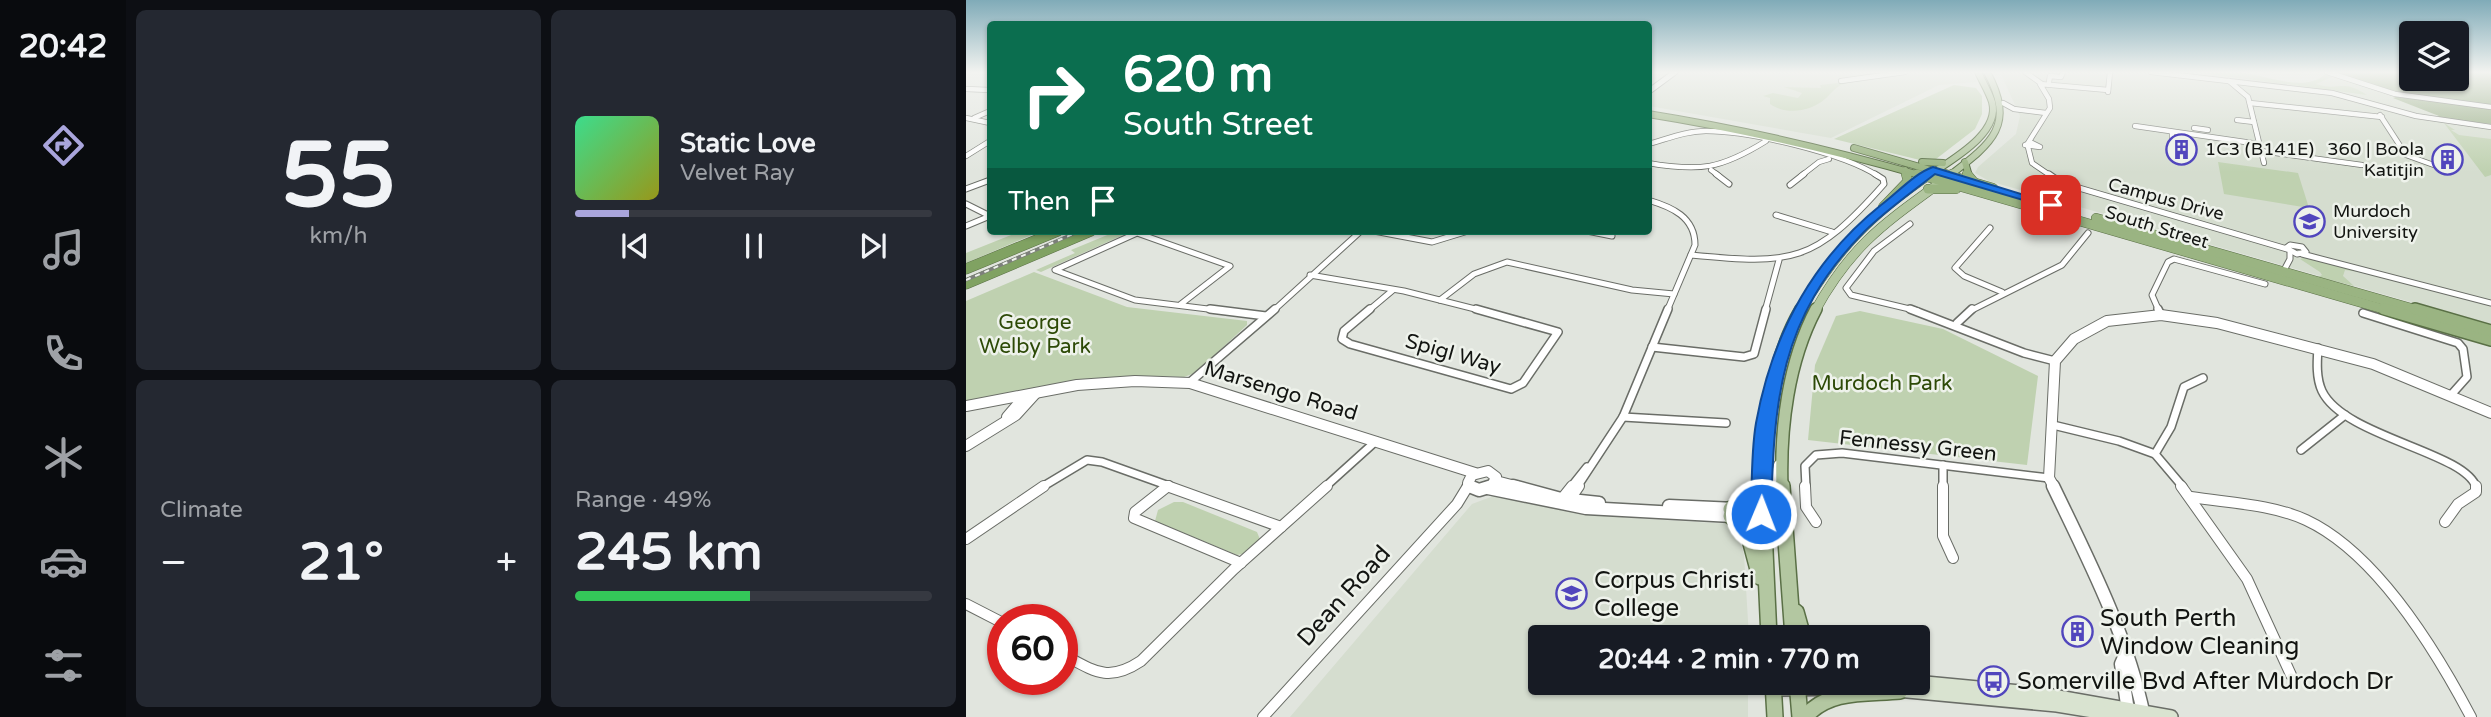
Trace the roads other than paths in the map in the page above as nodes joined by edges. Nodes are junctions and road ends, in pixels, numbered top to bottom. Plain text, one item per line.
1 (1993, 105) edge
2 (2049, 105) edge
3 (2251, 105) edge
4 (2273, 105) edge
5 (2377, 105) edge
6 (2003, 108) joint
7 (2386, 108) junction
8 (987, 112) edge
9 (1652, 113) edge
10 (1652, 113) edge
11 (2046, 113) junction
12 (2382, 117) junction
13 (966, 118) edge
14 (974, 119) junction
15 (2237, 120) dead end
16 (987, 122) edge
17 (2254, 122) junction
18 (2135, 126) dead end
19 (2491, 127) edge
20 (2208, 130) dead end
21 (2172, 132) junction
22 (2195, 135) junction
23 (1766, 141) junction
24 (987, 143) edge
25 (1652, 143) edge
26 (2259, 144) junction
27 (1841, 145) junction
28 (2186, 148) dead end
29 (2261, 151) junction
30 (966, 156) edge
31 (1831, 158) junction
32 (1965, 162) junction
33 (1943, 163) junction
34 (2264, 163) dead end
35 (1652, 164) edge
36 (2362, 165) dead end
37 (2442, 169) dead end
38 (1711, 170) junction
39 (1905, 170) junction
40 (1929, 173) junction
41 (1944, 177) junction
42 (987, 181) edge
43 (1976, 183) junction
44 (1729, 184) dead end
45 (1790, 185) dead end
46 (966, 189) edge
47 (1928, 189) junction
48 (1652, 202) edge
49 (966, 204) edge
50 (2027, 205) junction
51 (1883, 207) junction
52 (987, 214) edge
53 (1776, 215) dead end
54 (987, 217) edge
55 (1910, 224) dead end
56 (966, 226) edge
57 (1990, 228) dead end
58 (1832, 232) junction
59 (2088, 233) dead end
60 (1048, 235) edge
61 (1082, 235) edge
62 (1088, 235) edge
63 (1133, 235) edge
64 (1143, 235) edge
65 (1356, 235) edge
66 (1395, 235) edge
67 (1455, 235) edge
68 (1607, 235) edge
69 (1612, 236) dead end
70 (2295, 251) junction
71 (1691, 255) junction
72 (1032, 256) junction
73 (1779, 260) junction
74 (966, 269) edge
75 (1310, 275) junction
76 (2285, 277) junction
77 (2265, 284) dead end
78 (966, 285) edge
79 (1393, 290) junction
80 (2002, 292) junction
81 (1674, 294) junction
82 (1440, 300) junction
83 (2491, 303) edge
84 (1181, 304) junction
85 (2363, 313) dead end
86 (1266, 316) junction
87 (2161, 316) junction
88 (1957, 323) junction
89 (2491, 331) edge
90 (2491, 340) edge
91 (1652, 347) junction
92 (2318, 347) junction
93 (2056, 361) junction
94 (2203, 377) dead end
95 (1190, 385) junction
96 (2451, 395) junction
97 (1028, 397) junction
98 (966, 407) edge
99 (2491, 413) edge
100 (2345, 415) junction
101 (1623, 417) junction
102 (1726, 423) dead end
103 (2053, 425) junction
104 (1373, 443) junction
105 (966, 446) edge
106 (2301, 450) dead end
107 (2155, 454) junction
108 (1780, 463) junction
109 (1943, 465) junction
110 (2049, 478) junction
111 (1471, 479) junction
112 (1169, 485) junction
113 (1488, 486) junction
114 (1761, 494) junction
115 (2191, 497) junction
116 (1563, 502) junction
117 (1457, 504) junction
118 (1731, 512) junction
119 (1761, 514) junction
120 (1816, 522) dead end
121 (2445, 522) dead end
122 (1281, 527) junction
123 (1782, 528) junction
124 (966, 539) edge
125 (1953, 558) dead end
126 (1785, 561) junction
127 (1241, 563) junction
128 (1766, 593) junction
129 (966, 604) edge
130 (987, 615) edge
131 (1768, 625) edge
132 (1792, 625) edge
133 (1799, 625) edge
134 (1078, 662) edge
135 (2291, 675) dead end
136 (1930, 690) edge
137 (1774, 695) edge
138 (1799, 695) edge
139 (1847, 695) edge
140 (2134, 714) edge
141 (1263, 717) edge
142 (1775, 717) edge
143 (1803, 717) edge
144 (2171, 717) edge
145 (2471, 717) edge

1 - 33 main road
2 - 11 street
3 - 17 street
4 - 12 street
5 - 7 street
6 - 11 street
6 - 32 main road
7 - 12 street
7 - 19 street
8 - 14 street
9 - 27 highway, South Street
10 - 39 highway, South Street
11 - 70 street, Campus Drive
12 - 37 street
13 - 14 street
14 - 16 street
15 - 17 street
17 - 26 street
18 - 21 street
20 - 22 street
21 - 22 street
21 - 28 street
22 - 26 street
23 - 25 street
23 - 31 street
23 - 38 street
24 - 30 street
26 - 29 street
27 - 33 highway
27 - 40 highway, South Street
29 - 34 street
29 - 36 street
31 - 45 street
31 - 58 street
32 - 41 main road
32 - 43 highway
33 - 40 main road
35 - 38 street
38 - 44 street
39 - 40 highway, South Street
39 - 51 highway
40 - 41 highway, South Street
40 - 51 main road
41 - 43 highway, South Street
41 - 47 main road
41 - 50 highway, South Street
42 - 46 street
43 - 76 highway, South Street
47 - 50 highway
47 - 108 main road
48 - 71 street
49 - 52 street
50 - 76 highway, South Street
51 - 114 main road
53 - 58 street
54 - 56 street
55 - 88 street
57 - 80 street
58 - 73 street
59 - 80 street
60 - 74 highway
61 - 72 highway
62 - 72 highway
63 - 84 street
64 - 84 street
65 - 75 street
66 - 67 street
68 - 69 street
70 - 76 street
70 - 83 street, Campus Drive
71 - 73 street
71 - 81 street
72 - 78 highway
73 - 91 street
75 - 79 street, Spigl Way
75 - 86 street
76 - 89 highway, South Street
76 - 90 highway, South Street
77 - 87 street
79 - 82 street, Spigl Way
79 - 82 street, Spigl Way
80 - 88 street
81 - 82 street
81 - 91 street
84 - 86 street
85 - 96 street
86 - 95 street
87 - 92 street
87 - 93 street
88 - 93 street
91 - 101 street
92 - 96 street
92 - 100 street
93 - 103 street
94 - 107 street
95 - 97 street, Marsengo Road
95 - 104 street, Marsengo Road
96 - 99 street
97 - 98 street, Marsengo Road
97 - 105 street
100 - 106 street
100 - 121 street
101 - 102 street
101 - 116 street
103 - 107 street
103 - 110 street
104 - 111 street, Marsengo Road
104 - 122 street
107 - 115 street
108 - 119 street
108 - 123 main road
109 - 110 street, Fennessy Green
109 - 120 street, Fennessy Green
109 - 125 street
110 - 140 street
111 - 113 street, Marsengo Road
111 - 113 street, Marsengo Road
111 - 117 street, Dean Road
112 - 122 street
112 - 124 street
112 - 127 street
113 - 116 street, Marsengo Road
113 - 117 street, Dean Road
114 - 118 main road
114 - 119 main road
115 - 135 street
115 - 145 street
116 - 118 street, Marsengo Road
117 - 141 street, Dean Road
118 - 119 street, Marsengo Road
118 - 128 main road
119 - 123 street, Marsengo Road
119 - 128 main road
122 - 127 street
123 - 126 main road
126 - 132 main road
126 - 133 main road
127 - 134 street
128 - 131 main road
129 - 130 street
136 - 140 main road
137 - 142 main road
138 - 143 main road
139 - 143 main road
140 - 144 main road

